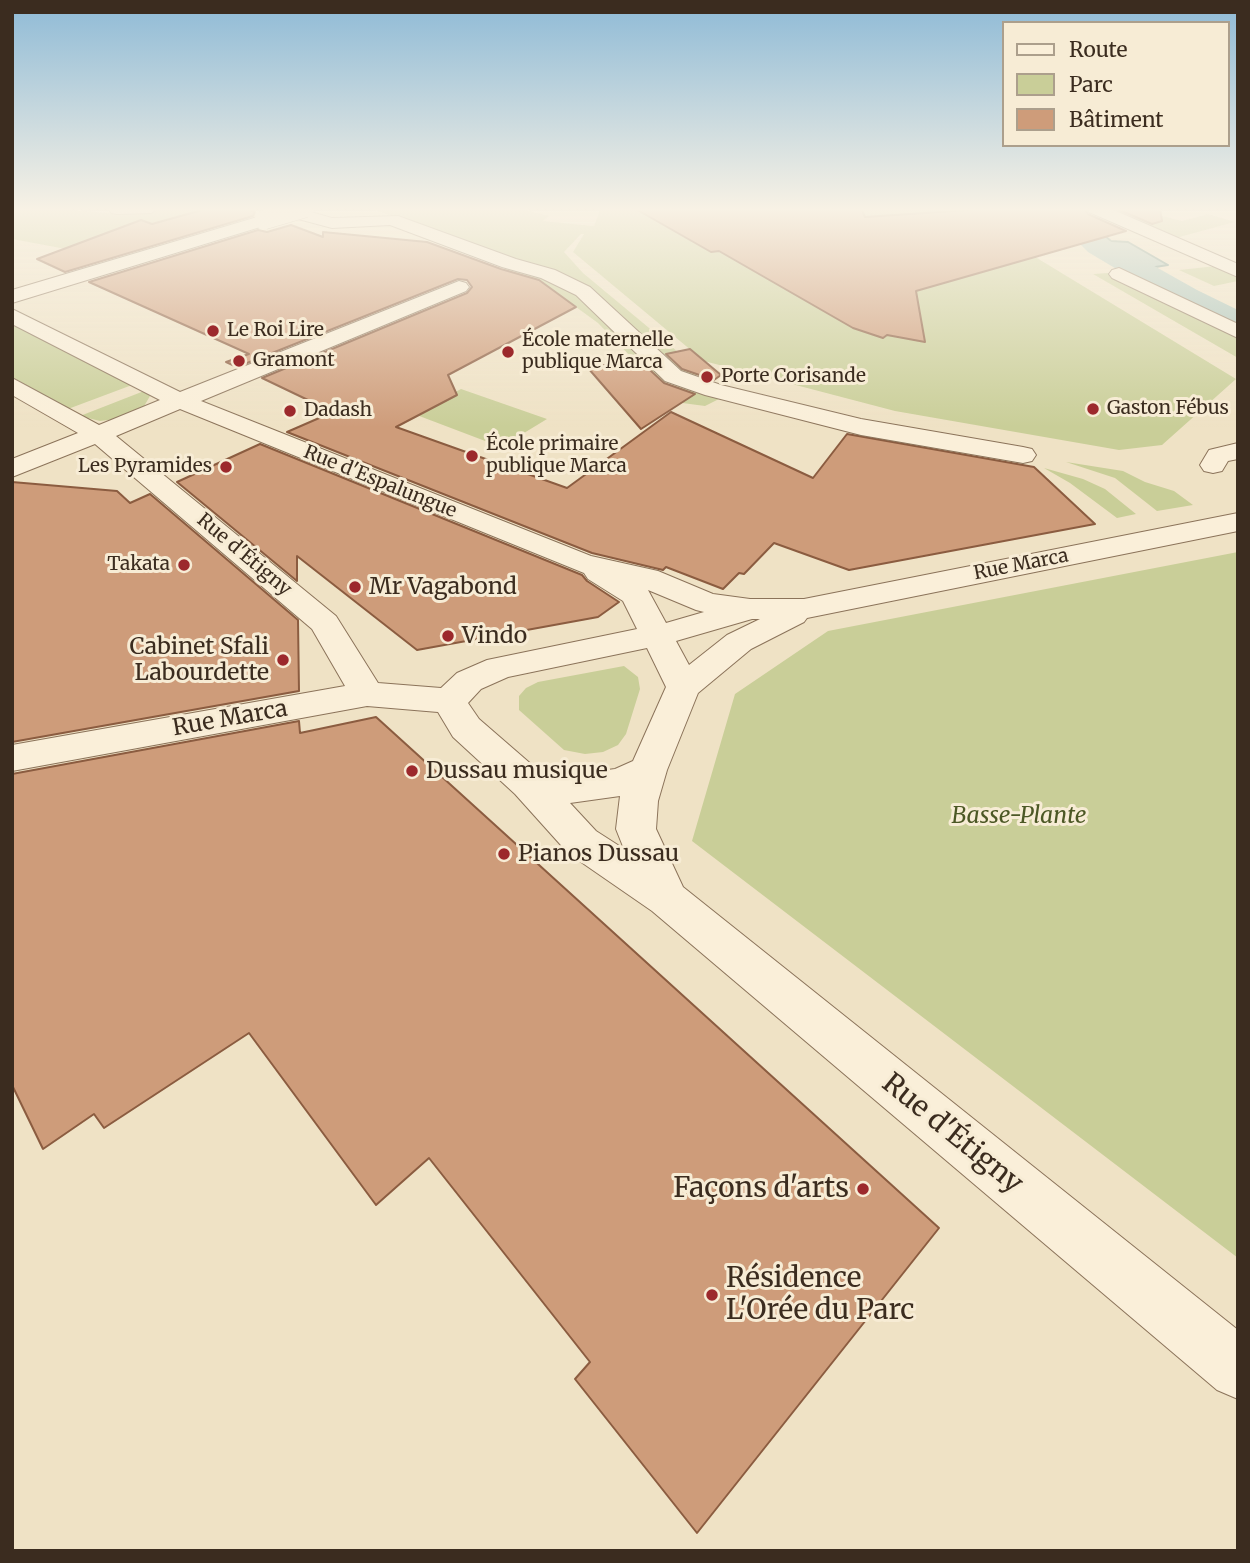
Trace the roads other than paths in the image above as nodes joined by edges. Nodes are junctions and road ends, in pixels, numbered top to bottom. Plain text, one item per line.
1 (62, 281) edge
2 (562, 281) edge
3 (1133, 281) edge
4 (459, 287) dead end
5 (12, 297) edge
6 (12, 315) edge
7 (1238, 332) edge
8 (12, 385) edge
9 (178, 401) junction
10 (99, 435) junction
11 (1238, 451) edge
12 (1023, 456) dead end
13 (1213, 465) dead end
14 (12, 469) edge
15 (1238, 522) edge
16 (582, 563) junction
17 (751, 609) junction
18 (804, 609) junction
19 (656, 636) junction
20 (683, 687) junction
21 (368, 694) junction
22 (449, 701) junction
23 (12, 758) edge
24 (648, 770) junction
25 (529, 784) junction
26 (667, 899) junction
27 (1238, 1369) edge

1 - 5 street
2 - 12 street
3 - 7 street
4 - 9 street
6 - 9 street, Rue d'Espalungue
8 - 10 street, Rue d'Étigny
9 - 10 street
9 - 16 street, Rue d'Espalungue
10 - 14 street
10 - 21 street, Rue d'Étigny
11 - 13 street
15 - 18 street, Rue Marca
16 - 17 street, Rue d'Espalungue
16 - 19 street, Rue d'Espalungue
17 - 18 street, Rue Marca
17 - 19 street, Rue Marca
18 - 20 street, Rue Marca
19 - 20 street, Rue d'Espalungue
19 - 22 street, Rue Marca
20 - 24 street, Rue d'Étigny
21 - 22 street, Rue Marca
21 - 23 street, Rue Marca
22 - 25 street, Rue d'Étigny
24 - 25 street
24 - 26 street, Rue d'Étigny
25 - 26 street, Rue d'Étigny
26 - 27 street, Rue d'Étigny

